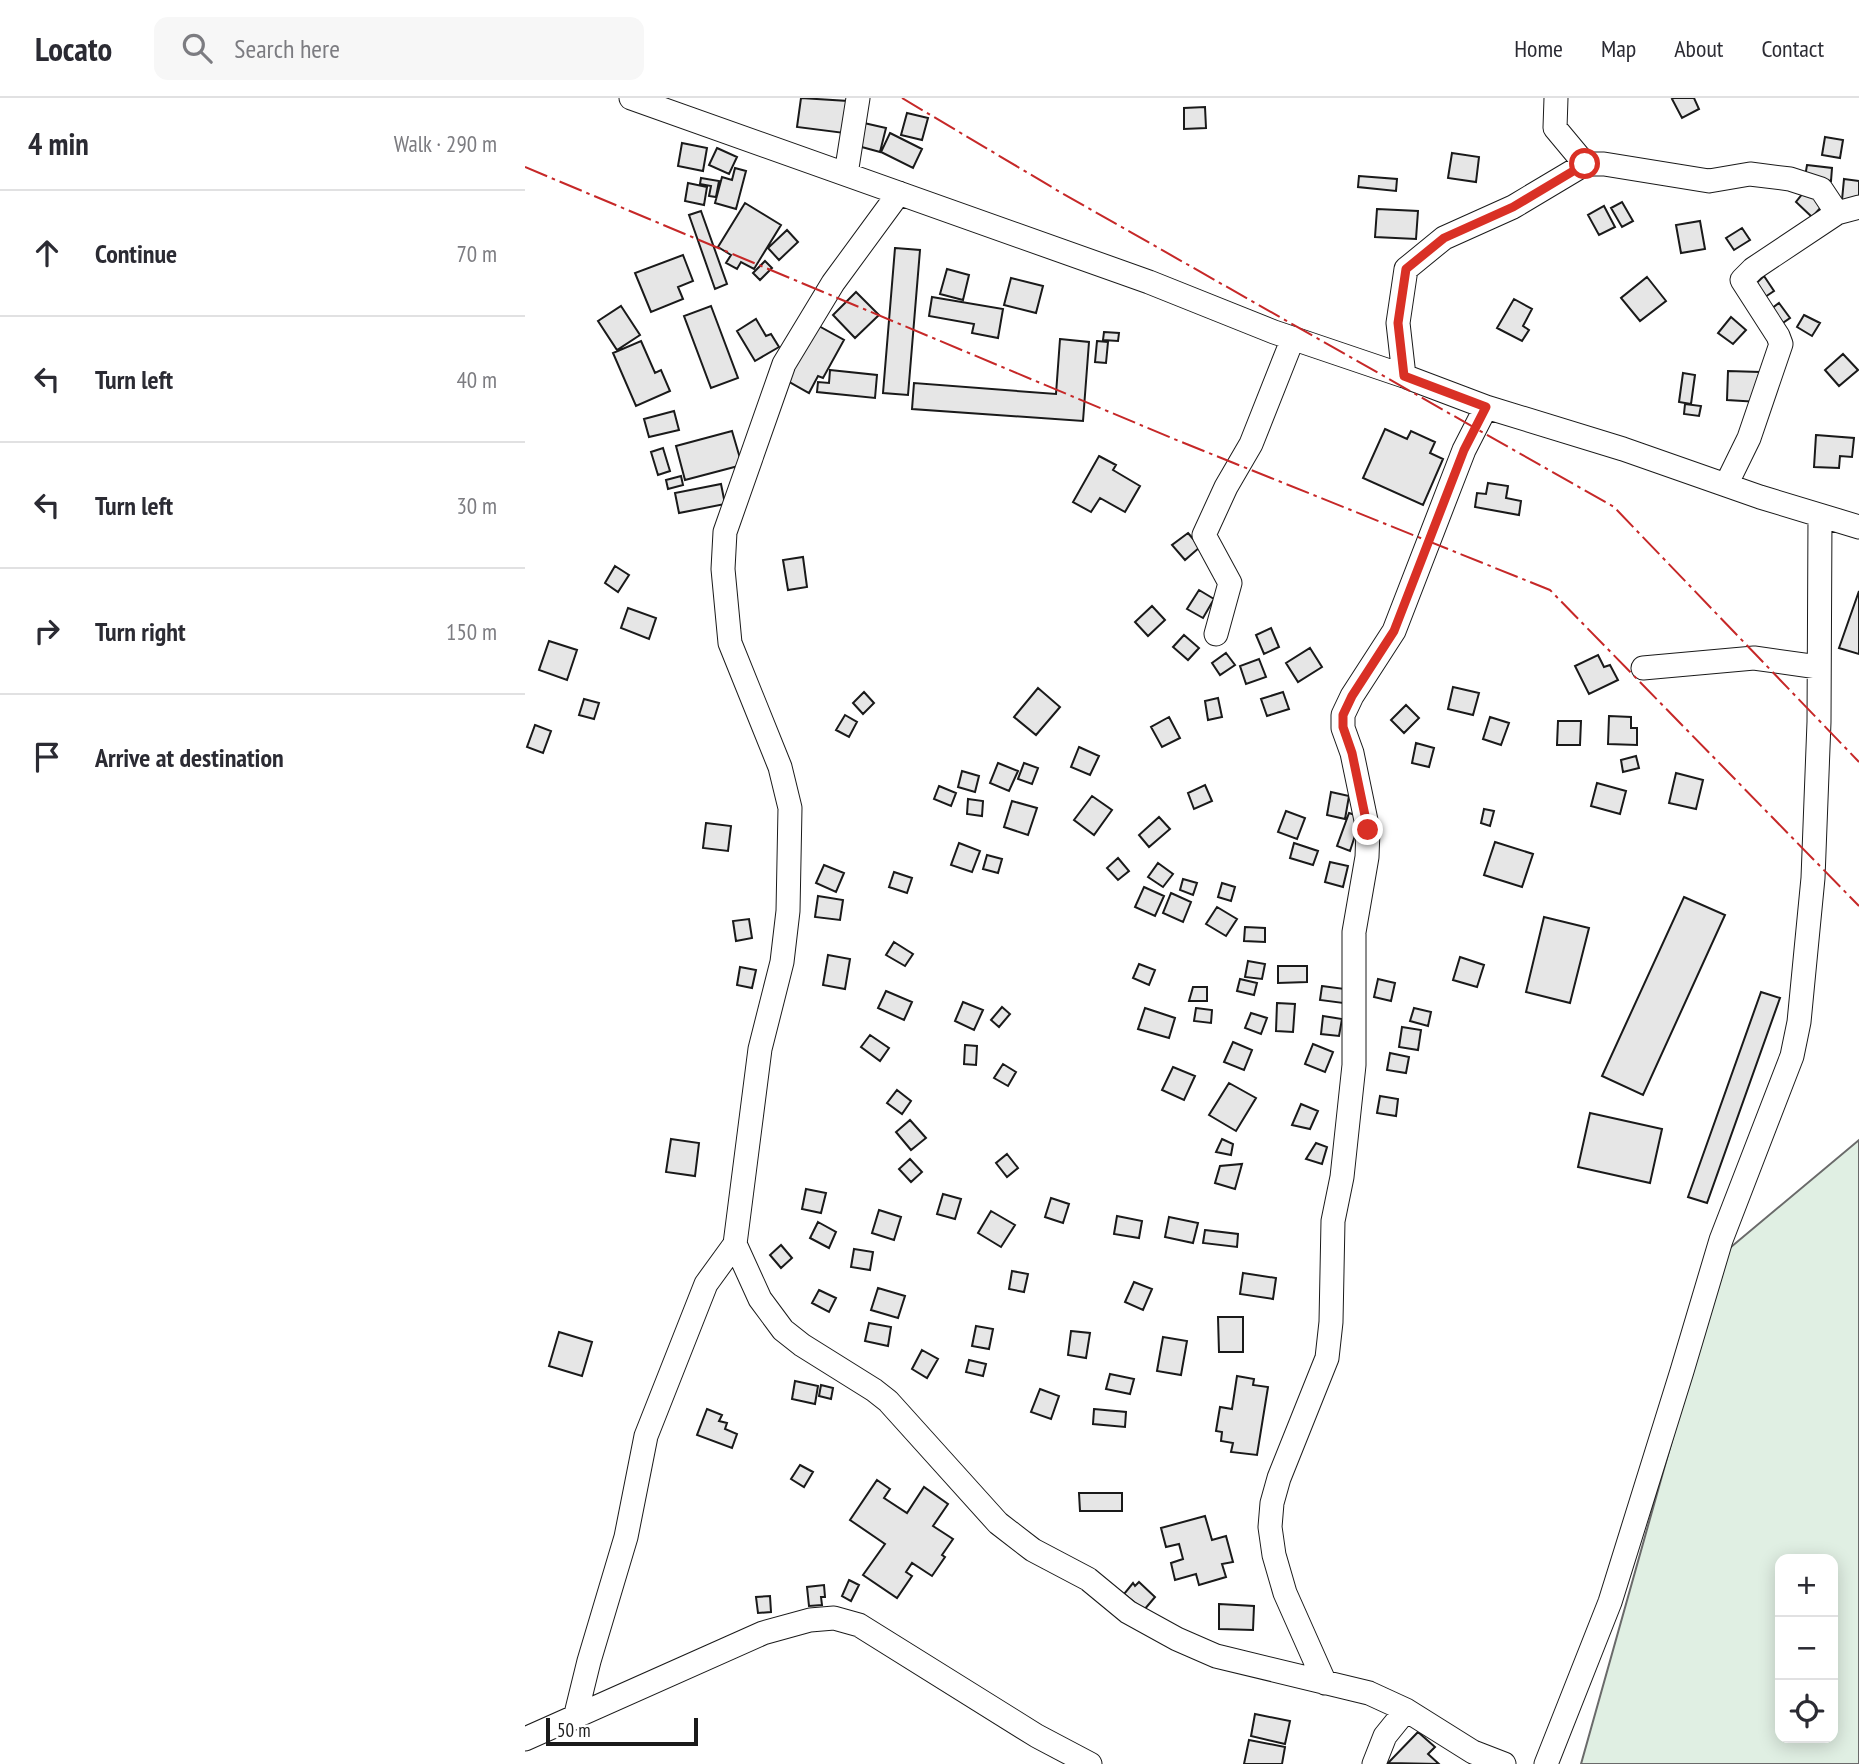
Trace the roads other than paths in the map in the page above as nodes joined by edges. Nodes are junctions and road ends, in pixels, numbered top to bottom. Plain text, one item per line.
1 (631, 98) edge
2 (858, 98) edge
3 (1556, 98) edge
4 (1585, 164) junction
5 (846, 174) junction
6 (899, 194) junction
7 (1848, 210) edge
8 (1293, 338) junction
9 (1404, 376) junction
10 (1486, 407) junction
11 (1726, 485) junction
12 (1820, 516) junction
13 (1859, 527) edge
14 (1216, 634) dead end
15 (1818, 667) junction
16 (1643, 668) dead end
17 (735, 1244) junction
18 (1325, 1683) junction
19 (1406, 1710) junction
20 (575, 1718) junction
21 (525, 1739) edge
22 (1090, 1764) edge
23 (1374, 1764) edge
24 (1503, 1764) edge
25 (1546, 1764) edge

1 - 5 street
2 - 5 street
3 - 4 street
4 - 7 street
4 - 9 street
5 - 6 street
6 - 8 street
6 - 17 street
7 - 11 street
8 - 9 street
8 - 14 street
9 - 10 street
10 - 11 street
10 - 18 street
11 - 12 street
12 - 13 street
12 - 15 street
15 - 16 street
15 - 25 street
17 - 18 street
17 - 20 street
18 - 19 street
19 - 23 street
19 - 24 street
20 - 21 street
20 - 22 street

